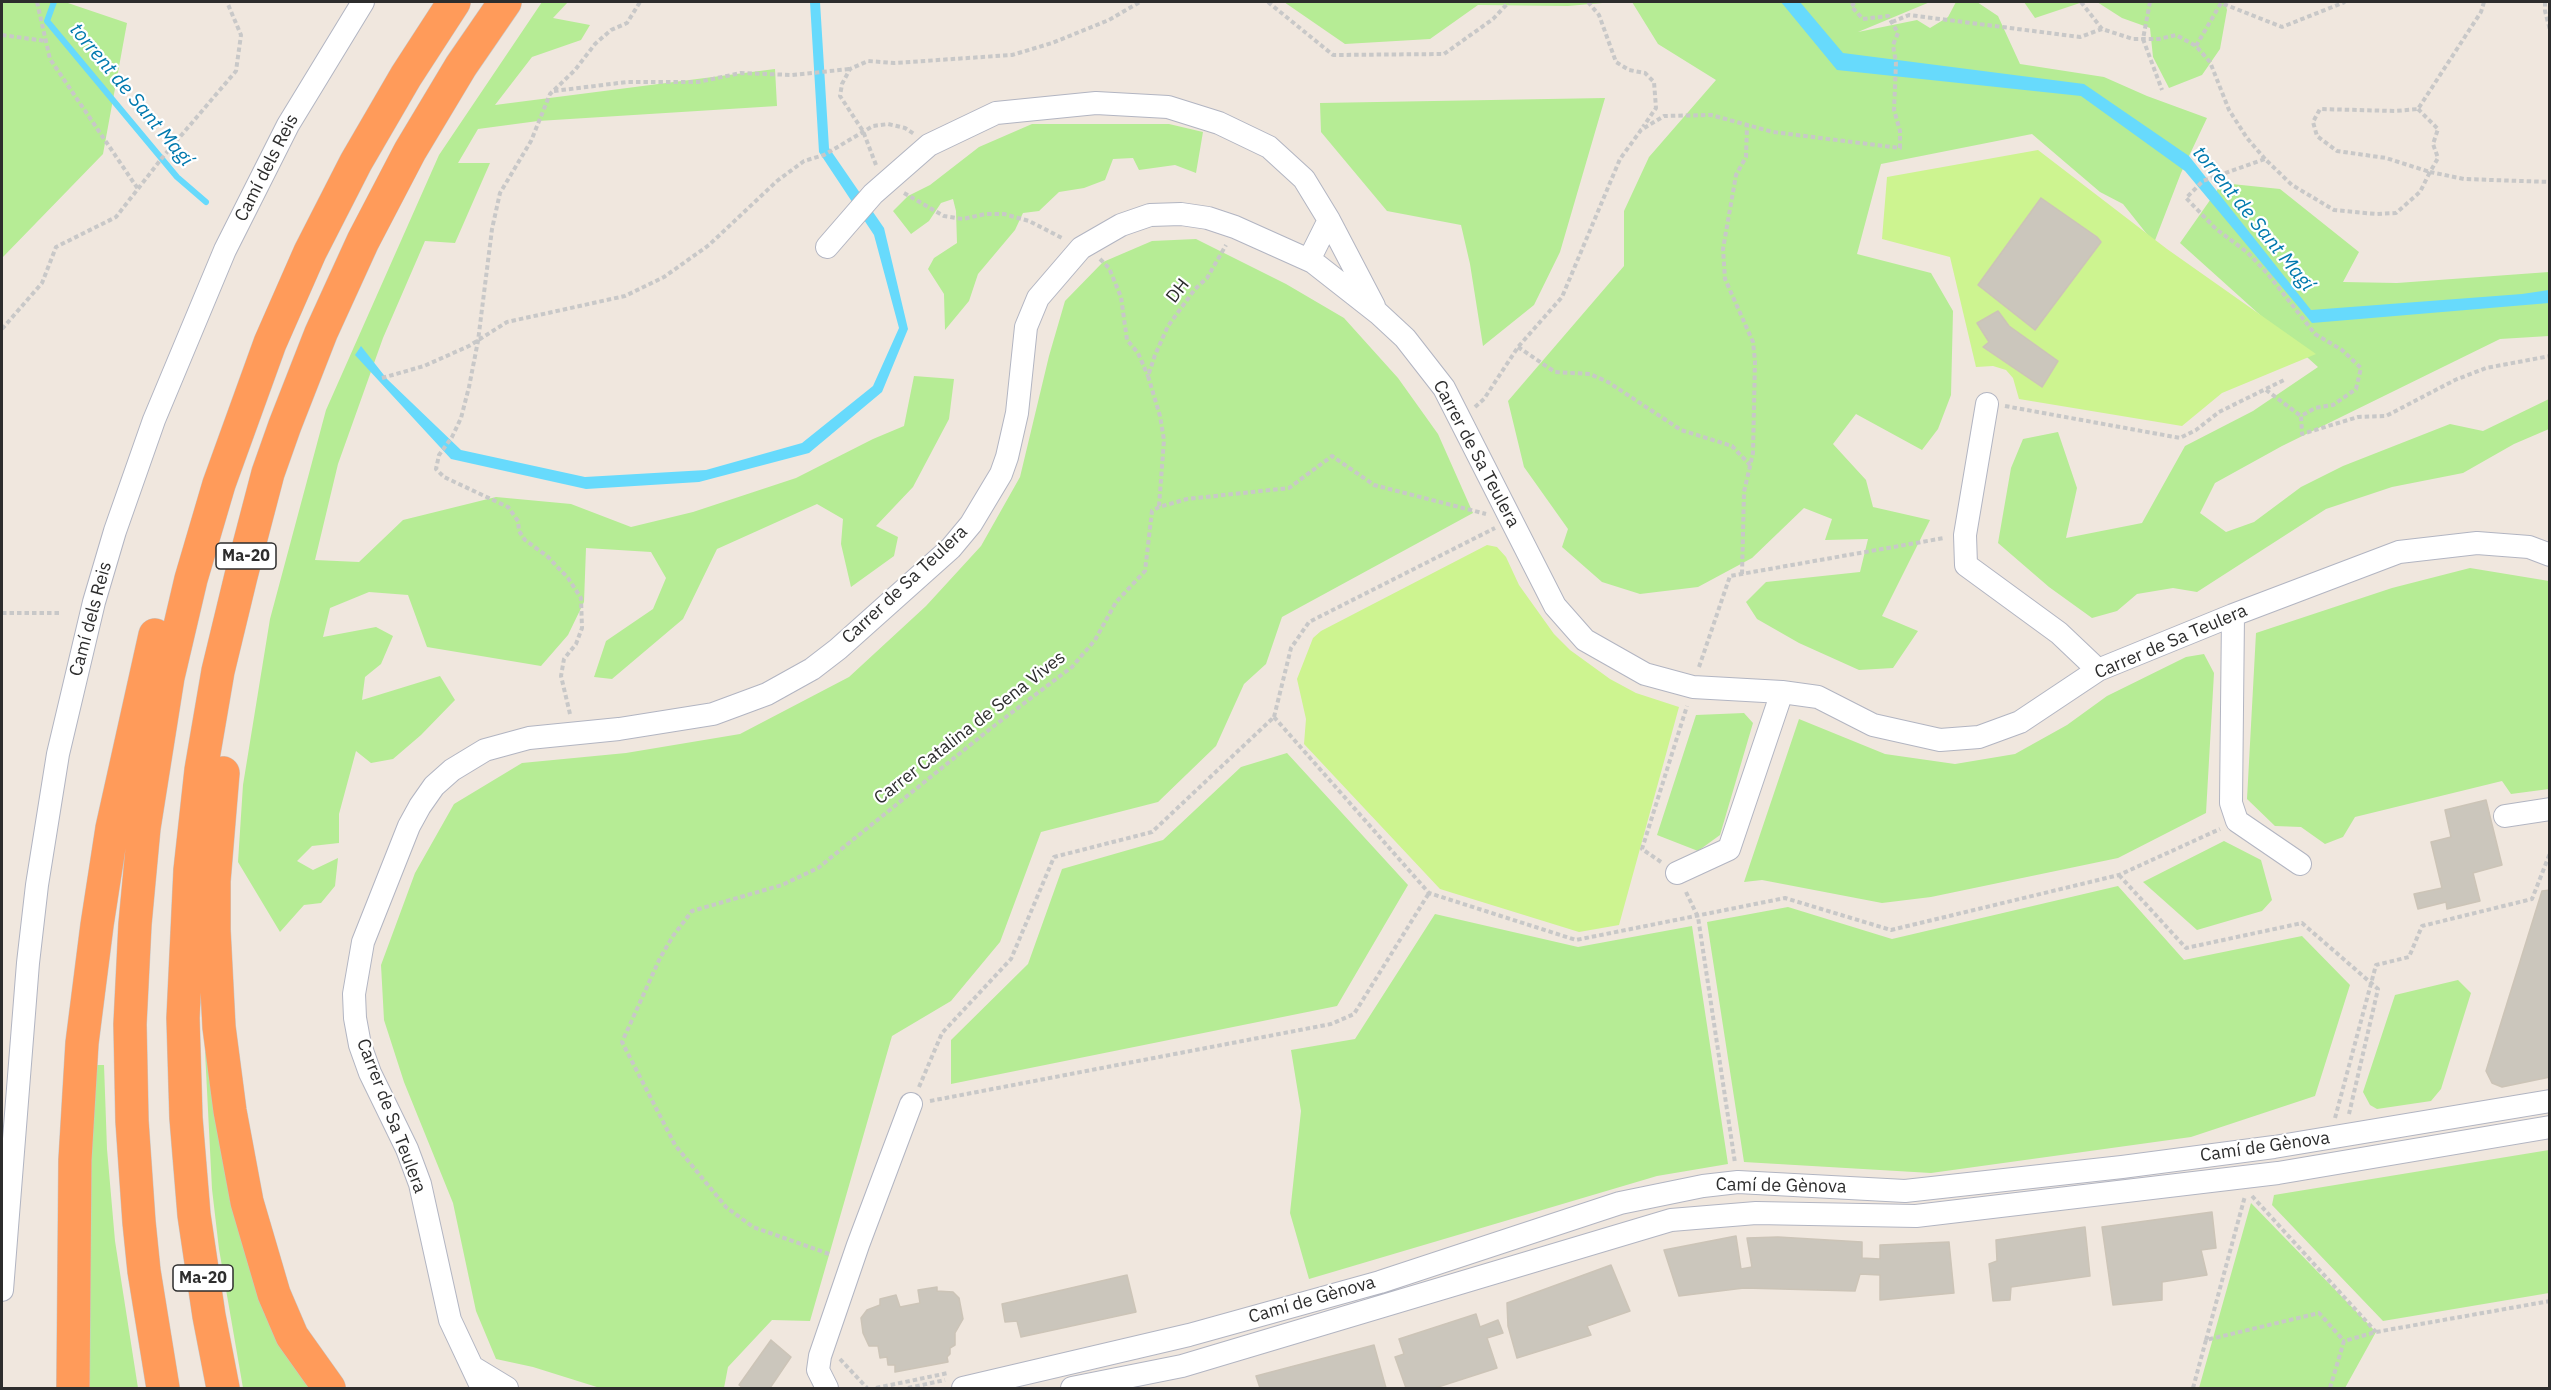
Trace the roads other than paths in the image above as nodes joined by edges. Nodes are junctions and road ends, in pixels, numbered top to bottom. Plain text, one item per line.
1 (363, 2) edge
2 (454, 2) edge
3 (505, 2) edge
4 (410, 151) junction
5 (332, 207) junction
6 (1329, 220) junction
7 (827, 247) dead end
8 (1309, 260) junction
9 (1378, 313) junction
10 (1987, 404) road end
11 (2550, 555) edge
12 (2233, 615) junction
13 (2098, 670) junction
14 (1782, 692) junction
15 (2550, 809) edge
16 (2505, 816) dead end
17 (2300, 864) dead end
18 (1677, 873) road end
19 (2550, 1101) edge
20 (911, 1104) road end
21 (2550, 1126) edge
22 (2, 1290) edge
23 (478, 1378) edge
24 (960, 1380) edge
25 (1078, 1388) edge
26 (73, 1389) edge
27 (163, 1389) edge
28 (223, 1389) edge
29 (329, 1389) edge
30 (507, 1389) edge
31 (827, 1389) edge

1 - 22 street, Camí dels Reis
2 - 5 highway, Ma-20
3 - 4 highway, Ma-20
4 - 28 highway, Ma-20
4 - 29 highway
5 - 26 highway
5 - 27 highway, Ma-20
6 - 7 street
6 - 8 street
6 - 9 street
8 - 9 street, Carrer de Sa Teulera
8 - 23 street, Carrer de Sa Teulera
9 - 14 street, Carrer de Sa Teulera
10 - 13 street
11 - 12 street, Carrer de Sa Teulera
12 - 13 street, Carrer de Sa Teulera
12 - 17 street
13 - 14 street, Carrer de Sa Teulera
14 - 18 street
15 - 16 street
19 - 24 street, Camí de Gènova
20 - 31 street
21 - 25 street, Camí de Gènova
23 - 30 street

